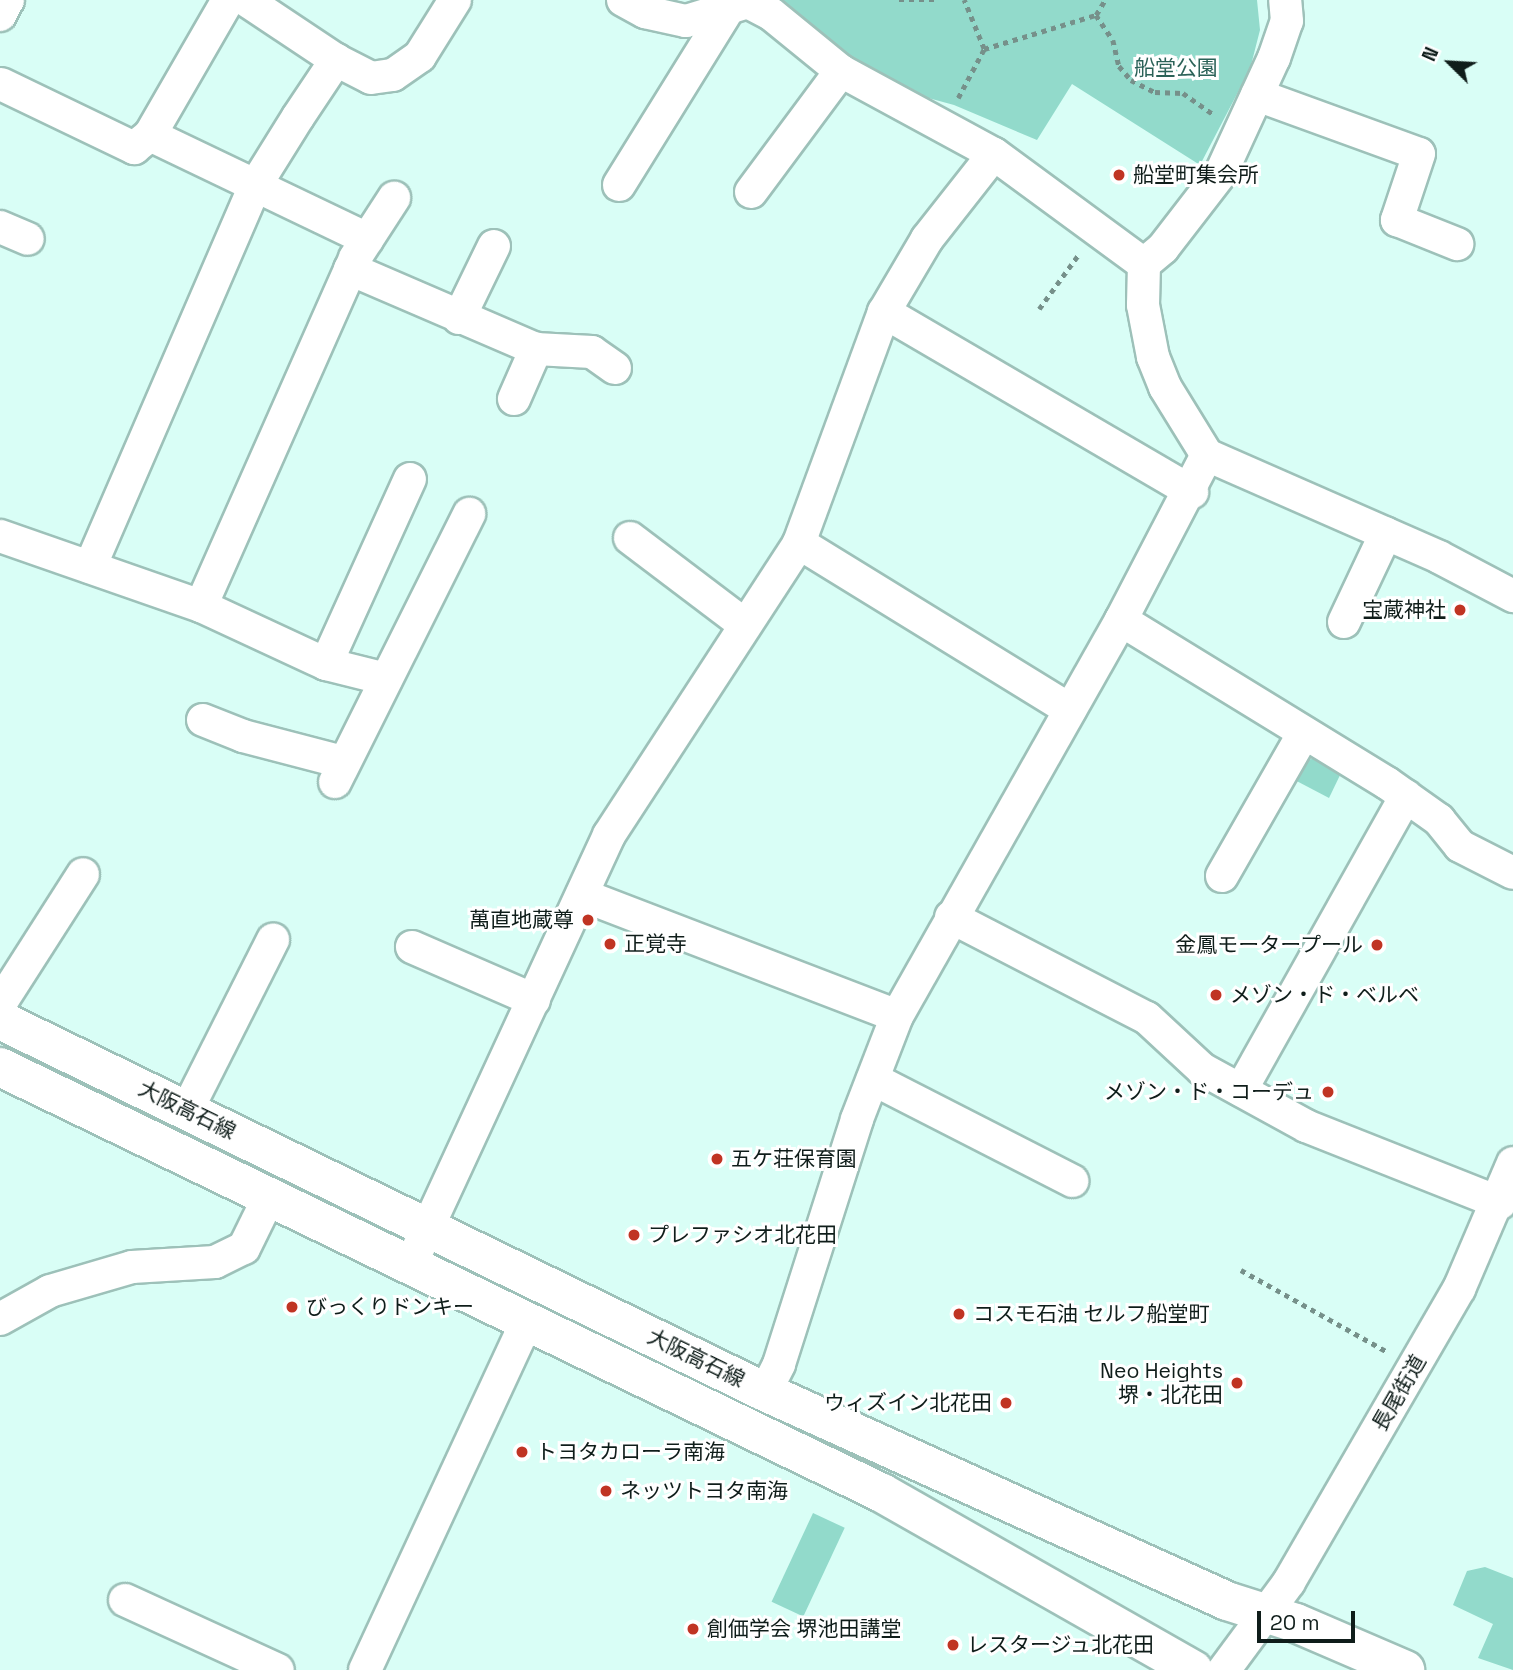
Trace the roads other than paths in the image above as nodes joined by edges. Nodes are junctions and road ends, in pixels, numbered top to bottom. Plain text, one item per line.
1 (8, 0) edge
2 (228, 0) edge
3 (246, 0) edge
4 (455, 0) edge
5 (623, 0) edge
6 (1285, 0) edge
7 (728, 9) junction
8 (0, 15) edge
9 (336, 60) junction
10 (841, 71) junction
11 (0, 84) edge
12 (1257, 95) junction
13 (150, 135) junction
14 (994, 154) junction
15 (619, 185) dead end
16 (255, 186) junction
17 (751, 192) dead end
18 (394, 198) dead end
19 (367, 239) junction
20 (1457, 244) dead end
21 (494, 246) dead end
22 (1144, 264) junction
23 (350, 269) junction
24 (884, 312) junction
25 (458, 318) junction
26 (536, 349) junction
27 (615, 368) dead end
28 (514, 399) dead end
29 (1207, 455) junction
30 (410, 479) dead end
31 (1192, 492) junction
32 (468, 514) dead end
33 (1386, 533) junction
34 (0, 536) edge
35 (630, 538) dead end
36 (799, 543) junction
37 (90, 567) junction
38 (1513, 596) edge
39 (201, 606) junction
40 (1121, 620) junction
41 (1344, 622) dead end
42 (745, 625) junction
43 (327, 664) junction
44 (386, 679) junction
45 (1070, 710) junction
46 (203, 720) dead end
47 (1304, 733) junction
48 (1406, 796) junction
49 (1513, 873) edge
50 (83, 874) dead end
51 (1222, 876) dead end
52 (582, 895) junction
53 (951, 917) junction
54 (273, 940) dead end
55 (412, 947) dead end
56 (534, 1000) junction
57 (0, 1004) edge
58 (897, 1016) junction
59 (0, 1020) edge
60 (0, 1067) edge
61 (873, 1079) junction
62 (1241, 1090) junction
63 (187, 1110) junction
64 (1072, 1181) dead end
65 (1508, 1184) edge
66 (268, 1199) junction
67 (428, 1227) junction
68 (410, 1266) junction
69 (0, 1319) edge
70 (526, 1323) junction
71 (765, 1392) junction
72 (125, 1600) dead end
73 (1267, 1613) junction
74 (278, 1670) edge
75 (365, 1670) edge
76 (1193, 1670) edge
77 (1224, 1670) edge
78 (1405, 1670) edge

1 - 8 street
2 - 13 street
3 - 9 street
4 - 9 street
5 - 7 street
6 - 12 street
7 - 10 street
7 - 15 street
9 - 16 street
10 - 14 street
10 - 17 street
11 - 13 street
12 - 20 street
12 - 22 street
13 - 16 street
14 - 22 street
14 - 24 street
16 - 19 street
16 - 37 street
18 - 19 street
19 - 23 street
21 - 25 street
22 - 29 street
23 - 25 street
23 - 39 street
24 - 31 street
24 - 36 street
25 - 26 street
26 - 27 street
26 - 28 street
29 - 31 street
29 - 33 street
30 - 43 street
31 - 40 street
32 - 44 street
33 - 38 street
33 - 41 street
34 - 37 street
35 - 42 street
36 - 42 street
36 - 45 street
37 - 39 street
39 - 43 street
40 - 45 street
40 - 47 street
42 - 52 street
43 - 44 street
44 - 46 street
45 - 53 street
47 - 48 street
47 - 51 street
48 - 49 street
48 - 62 street
50 - 57 street
52 - 56 street
52 - 58 street
53 - 58 street
53 - 62 street
54 - 63 street
55 - 56 street
56 - 67 street
58 - 61 street
59 - 63 main road, 大阪高石線
60 - 66 main road, 大阪高石線
61 - 64 street
61 - 71 street
62 - 65 street
63 - 67 main road, 大阪高石線
65 - 73 street, 長尾街道
66 - 68 main road, 大阪高石線
66 - 69 street
67 - 68 street
67 - 71 main road, 大阪高石線
68 - 70 main road, 大阪高石線
70 - 75 street
70 - 76 main road, 大阪高石線
71 - 73 main road, 大阪高石線
72 - 74 street
73 - 77 street, 長尾街道
73 - 78 main road, 大阪高石線

